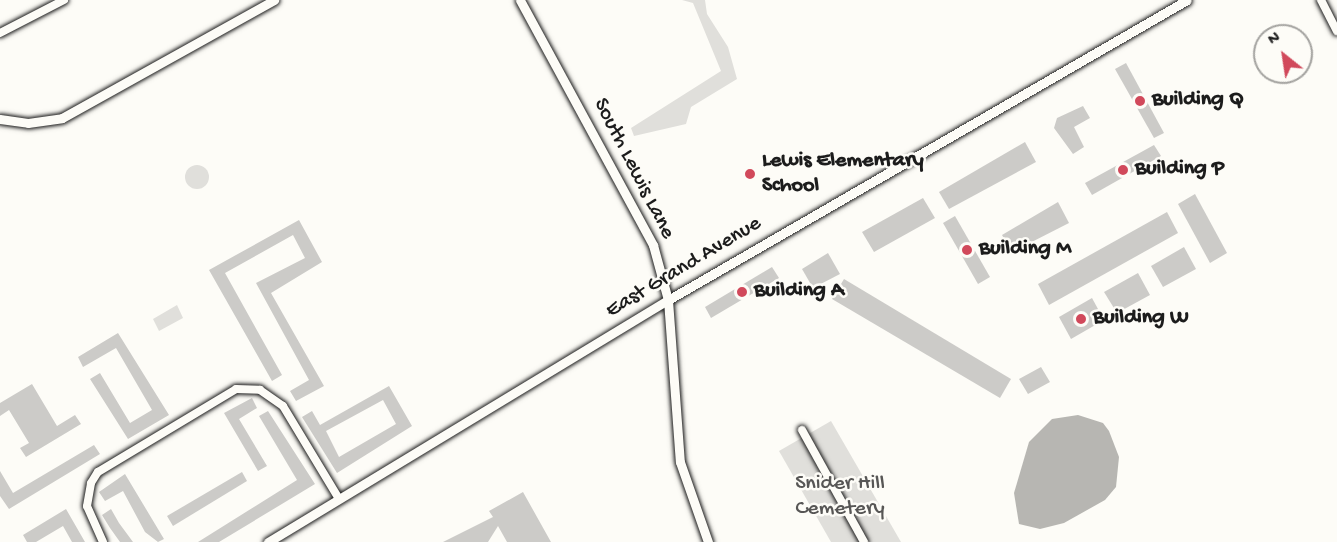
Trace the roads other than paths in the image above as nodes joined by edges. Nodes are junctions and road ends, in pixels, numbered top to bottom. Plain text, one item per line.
1 (64, 0) edge
2 (274, 0) edge
3 (520, 0) edge
4 (1186, 0) edge
5 (1321, 0) edge
6 (1337, 31) edge
7 (0, 33) edge
8 (0, 119) edge
9 (668, 300) junction
10 (802, 430) dead end
11 (339, 499) junction
12 (104, 542) edge
13 (268, 542) edge
14 (708, 542) edge
15 (864, 542) edge

1 - 7 street
2 - 8 street
3 - 9 street, South Lewis Lane
4 - 9 street, East Grand Avenue
5 - 6 street
9 - 11 street, East Grand Avenue
9 - 14 street, South Lewis Lane
10 - 15 street
11 - 12 street
11 - 13 street, East Grand Avenue

